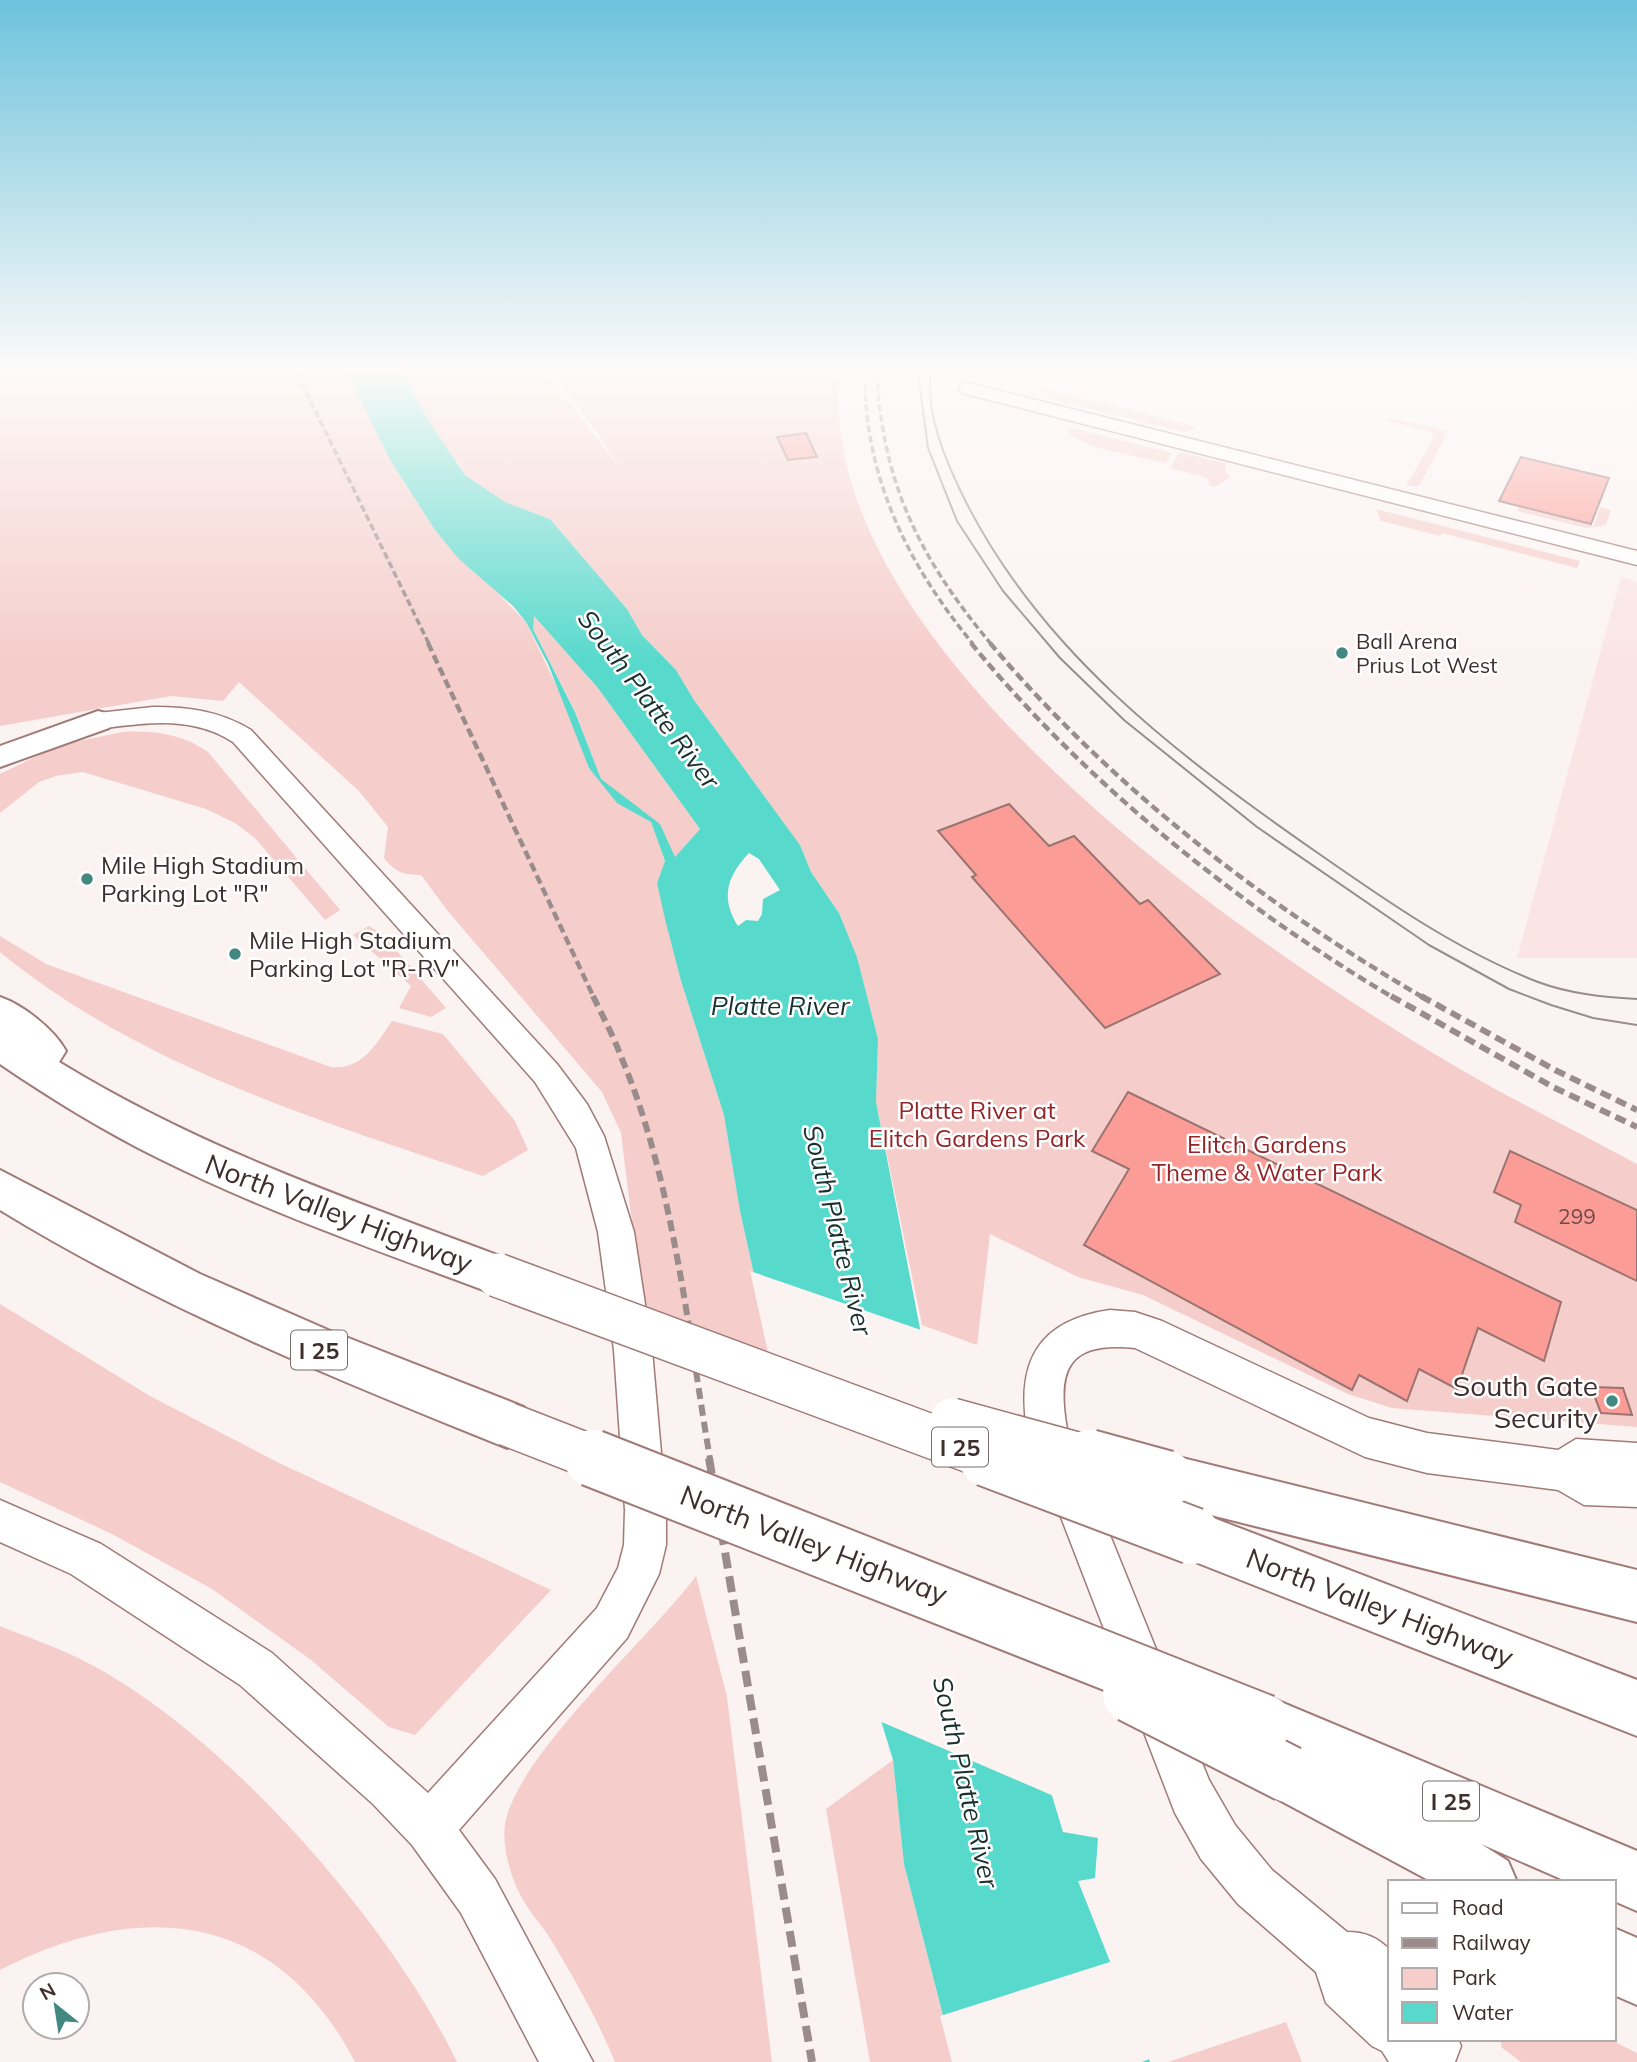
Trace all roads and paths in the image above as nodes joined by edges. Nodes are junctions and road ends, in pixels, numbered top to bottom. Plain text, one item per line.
1 (1286, 469) edge
2 (1637, 558) edge
3 (98, 721) junction
4 (0, 736) edge
5 (0, 757) edge
6 (0, 1012) edge
7 (0, 1044) edge
8 (139, 1128) junction
9 (0, 1188) edge
10 (0, 1213) edge
11 (135, 1266) junction
12 (726, 1358) junction
13 (1637, 1463) edge
14 (1567, 1471) junction
15 (1637, 1486) edge
16 (0, 1521) edge
17 (868, 1564) junction
18 (1637, 1596) edge
19 (1637, 1707) edge
20 (429, 1828) junction
21 (1484, 1880) edge
22 (1637, 1881) edge
23 (1338, 1958) junction
24 (1616, 1960) edge
25 (1637, 1974) edge
26 (1388, 1982) edge
27 (1388, 2017) edge
28 (567, 2062) edge

1 - 2 street
3 - 4 highway
3 - 5 highway
3 - 20 street
6 - 8 highway
7 - 8 highway, North Valley Highway / I 25
8 - 12 highway, North Valley Highway / I 25, bridge
9 - 11 highway, North Valley Highway / I 25
10 - 11 highway
11 - 17 highway, North Valley Highway / I 25, bridge
12 - 18 highway, bridge
12 - 19 highway, North Valley Highway / I 25, bridge
13 - 14 street
14 - 15 street
14 - 23 street
16 - 20 street
17 - 21 highway, bridge
17 - 22 highway, North Valley Highway / I 25, bridge
20 - 28 street
23 - 26 street
23 - 27 street
24 - 25 highway

